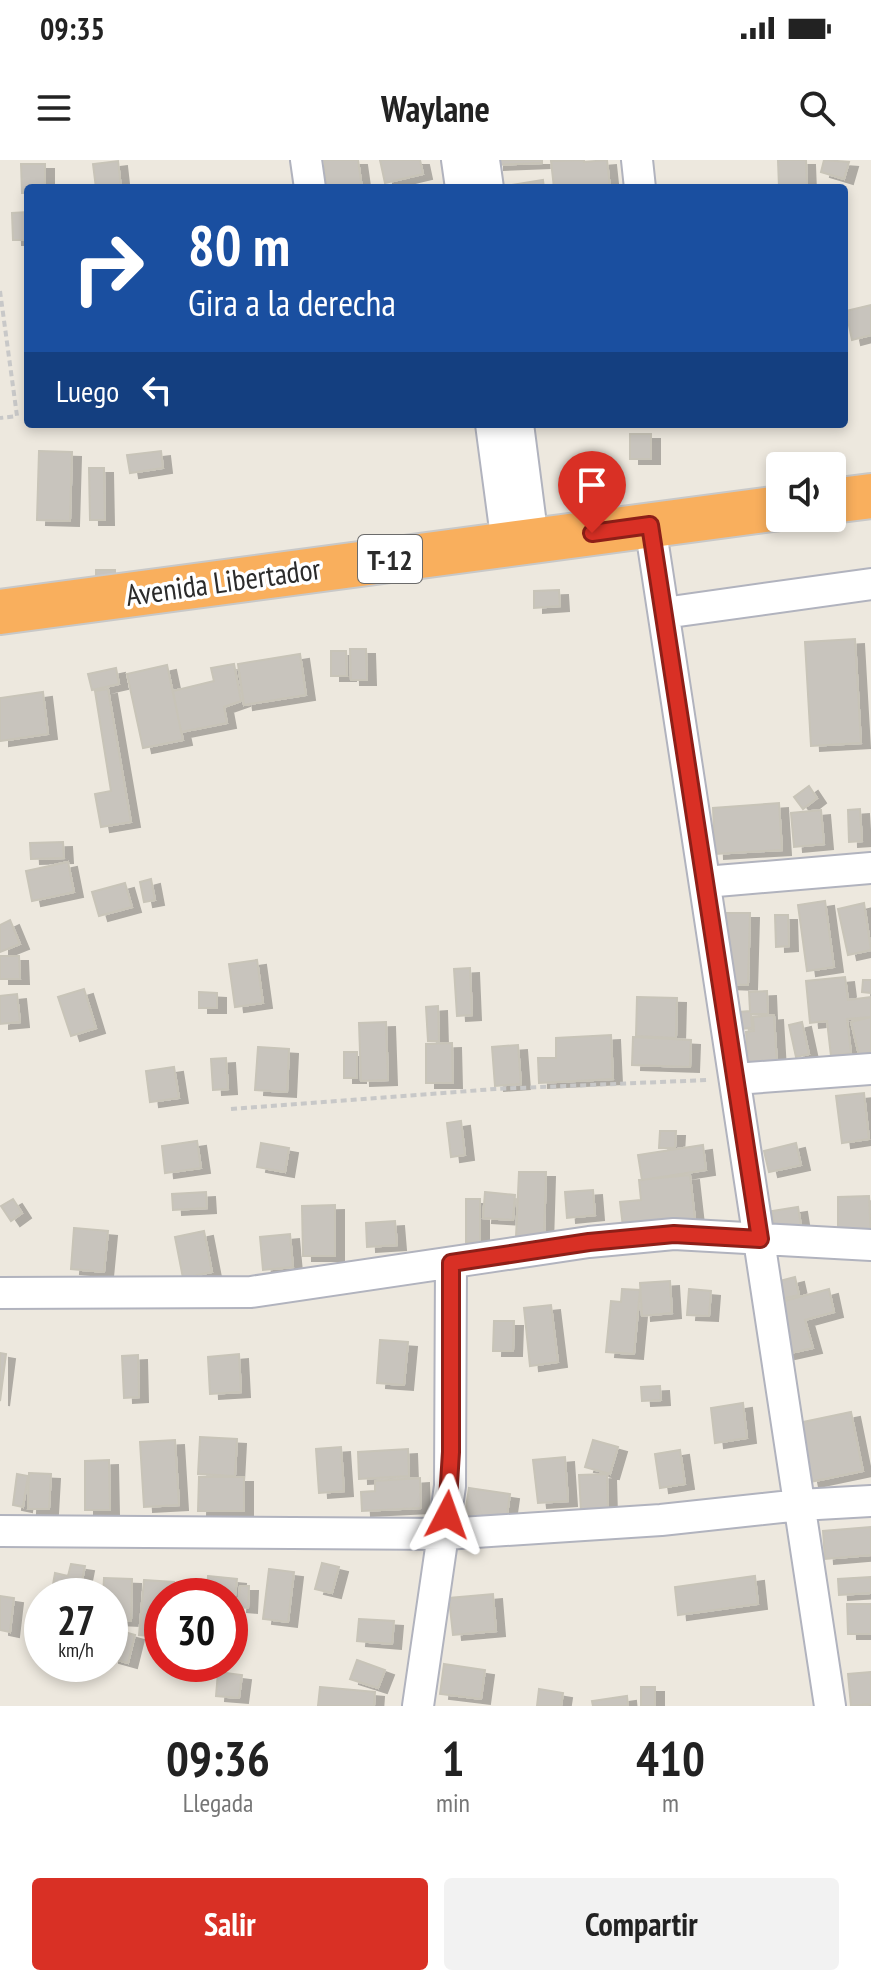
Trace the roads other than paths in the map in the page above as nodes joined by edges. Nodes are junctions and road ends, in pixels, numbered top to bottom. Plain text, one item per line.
1 (306, 160) edge
2 (457, 160) edge
3 (484, 160) edge
4 (637, 160) edge
5 (309, 184) edge
6 (460, 184) edge
7 (487, 184) edge
8 (640, 184) edge
9 (492, 428) edge
10 (518, 428) edge
11 (871, 496) edge
12 (846, 499) edge
13 (766, 510) edge
14 (650, 525) junction
15 (520, 542) junction
16 (871, 584) edge
17 (0, 612) edge
18 (664, 613) junction
19 (871, 868) edge
20 (705, 882) junction
21 (871, 1069) edge
22 (735, 1079) junction
23 (760, 1239) junction
24 (871, 1245) edge
25 (451, 1263) junction
26 (0, 1293) edge
27 (871, 1501) edge
28 (800, 1505) junction
29 (0, 1531) edge
30 (445, 1534) junction
31 (418, 1706) edge
32 (830, 1706) edge

1 - 5 street
2 - 6 street
3 - 7 street
4 - 8 street
9 - 15 street
10 - 15 street
11 - 12 highway
13 - 14 highway, Avenida Libertador / T-12
14 - 15 highway, Avenida Libertador / T-12
14 - 18 street
15 - 17 highway, Avenida Libertador / T-12
16 - 18 street
18 - 20 street
19 - 20 street
20 - 22 street
21 - 22 street
22 - 23 street
23 - 24 street
23 - 25 street
23 - 28 street
25 - 26 street
25 - 30 street
27 - 28 street
28 - 30 street
28 - 32 street
29 - 30 street
30 - 31 street

